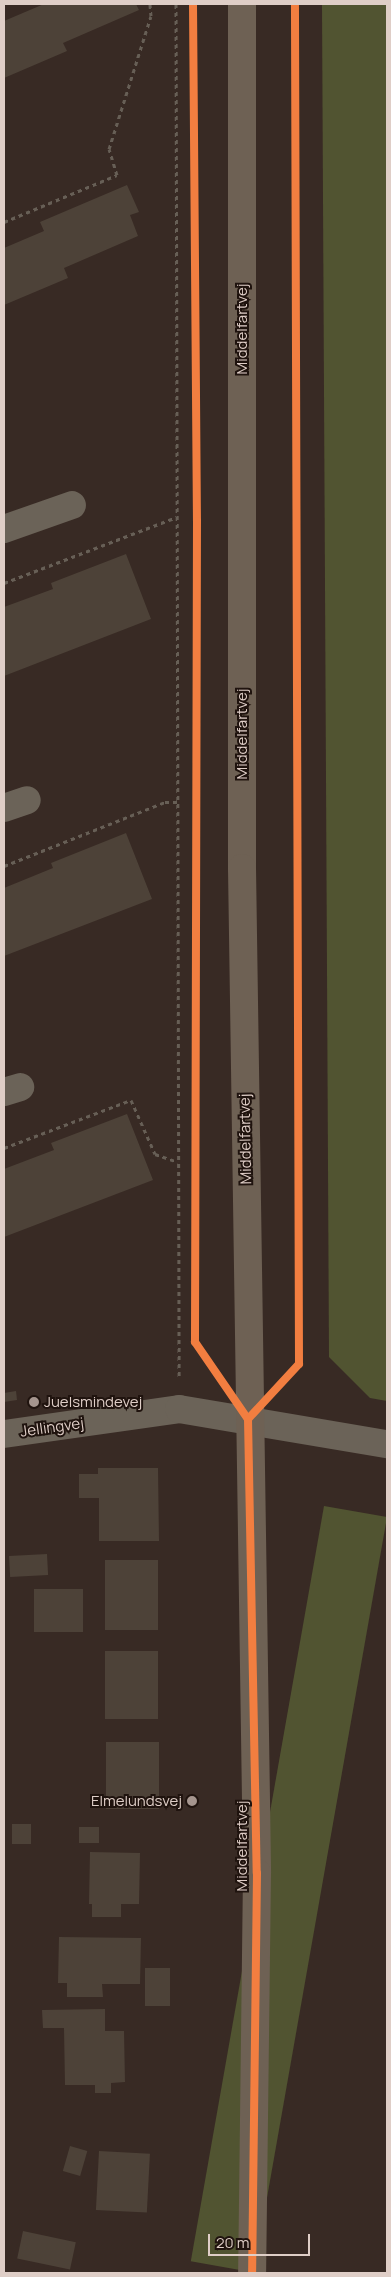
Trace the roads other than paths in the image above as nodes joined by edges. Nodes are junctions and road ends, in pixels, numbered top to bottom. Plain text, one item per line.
1 (242, 4) edge
2 (72, 505) dead end
3 (4, 529) edge
4 (248, 1420) junction
5 (4, 1434) edge
6 (387, 1444) edge
7 (252, 2273) edge

1 - 4 main road, Middelfartvej
2 - 3 street
4 - 5 street, Jellingvej
4 - 6 street
4 - 7 main road, Middelfartvej

